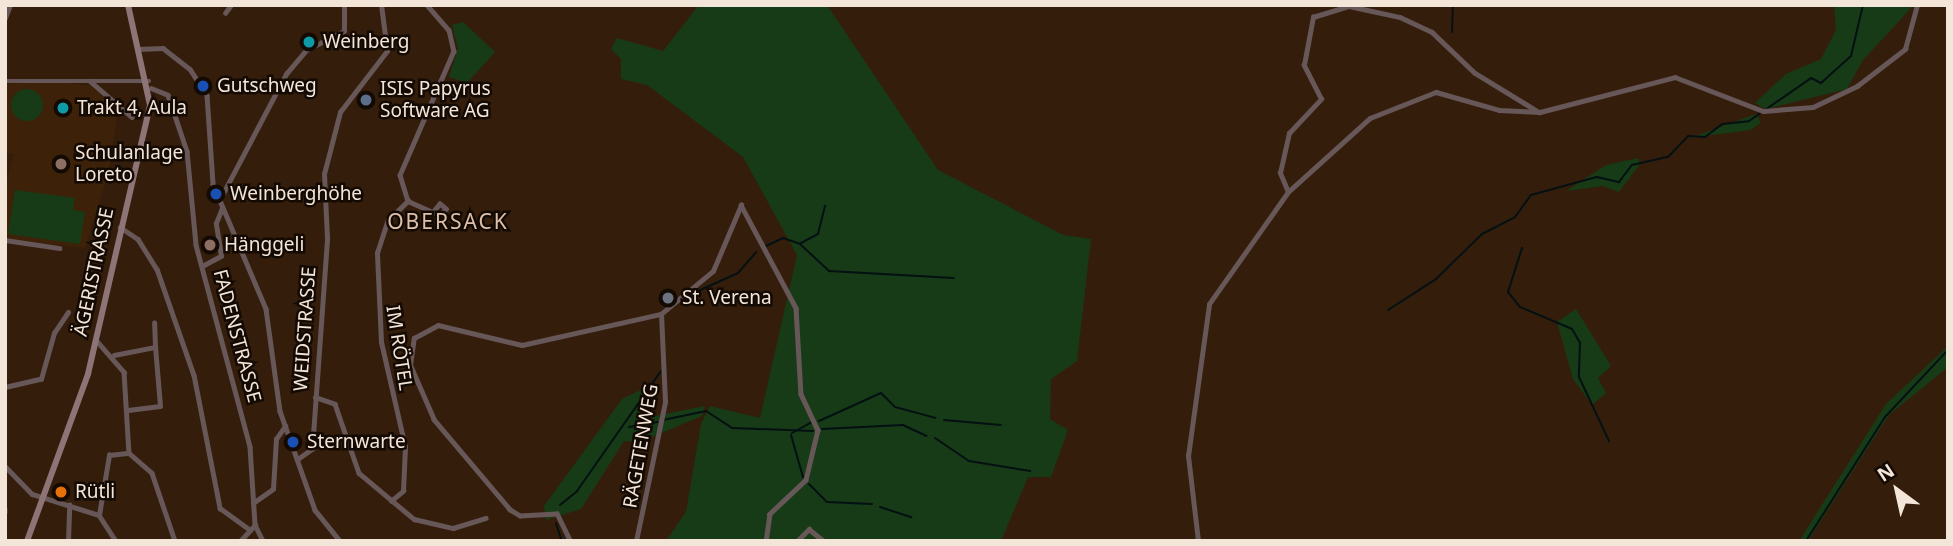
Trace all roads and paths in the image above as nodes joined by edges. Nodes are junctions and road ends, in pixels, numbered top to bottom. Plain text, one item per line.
1 (10, 5) edge
2 (128, 5) edge
3 (231, 5) edge
4 (344, 5) edge
5 (381, 5) edge
6 (427, 5) edge
7 (1917, 5) edge
8 (225, 13) dead end
9 (5, 18) edge
10 (137, 49) junction
11 (86, 79) junction
12 (5, 81) edge
13 (150, 84) junction
14 (1540, 112) junction
15 (132, 117) dead end
16 (1288, 192) junction
17 (219, 201) junction
18 (408, 201) junction
19 (222, 208) junction
20 (435, 210) dead end
21 (119, 227) junction
22 (5, 240) edge
23 (59, 248) dead end
24 (204, 265) junction
25 (68, 312) dead end
26 (661, 314) junction
27 (154, 323) dead end
28 (95, 339) junction
29 (155, 348) junction
30 (114, 355) junction
31 (5, 387) edge
32 (315, 397) junction
33 (128, 410) junction
34 (285, 426) junction
35 (129, 453) junction
36 (299, 458) junction
37 (6, 469) edge
38 (41, 499) junction
39 (391, 501) junction
40 (253, 503) junction
41 (69, 505) junction
42 (99, 515) junction
43 (486, 519) dead end
44 (255, 525) junction
45 (248, 528) junction
46 (27, 541) edge
47 (68, 541) edge
48 (116, 541) edge
49 (175, 541) edge
50 (240, 541) edge
51 (263, 541) edge
52 (340, 541) edge
53 (570, 541) edge
54 (636, 541) edge
55 (766, 541) edge
56 (797, 541) edge
57 (824, 541) edge
58 (1198, 541) edge

1 - 9 street
2 - 10 main road
3 - 8 street
4 - 17 street
5 - 32 street, WEIDSTRASSE
6 - 18 street
7 - 14 street
10 - 13 main road
10 - 17 street
11 - 12 street
11 - 13 street
11 - 15 street
13 - 21 main road, ÄGERISTRASSE
13 - 24 street, FADENSTRASSE
14 - 16 street
14 - 16 street
16 - 58 street
17 - 19 street
18 - 20 street
18 - 39 street, IM RÖTEL
19 - 24 street
19 - 34 street
21 - 28 main road, ÄGERISTRASSE
21 - 45 street
22 - 23 street
24 - 40 street, FADENSTRASSE
25 - 31 street
26 - 53 street
26 - 54 street, RÄGETENWEG
26 - 55 street
27 - 29 street
28 - 30 street
28 - 38 main road, ÄGERISTRASSE
29 - 30 street
29 - 33 street
30 - 33 street
32 - 36 street, WEIDSTRASSE
32 - 39 street
33 - 35 street
34 - 36 street
34 - 40 street
35 - 42 street
35 - 49 street
36 - 52 street
37 - 38 street
38 - 41 street
38 - 46 main road, ÄGERISTRASSE
39 - 43 street
40 - 44 street, FADENSTRASSE
41 - 42 street
41 - 47 street
42 - 48 street
44 - 45 street
44 - 51 street
45 - 50 street
56 - 57 street

